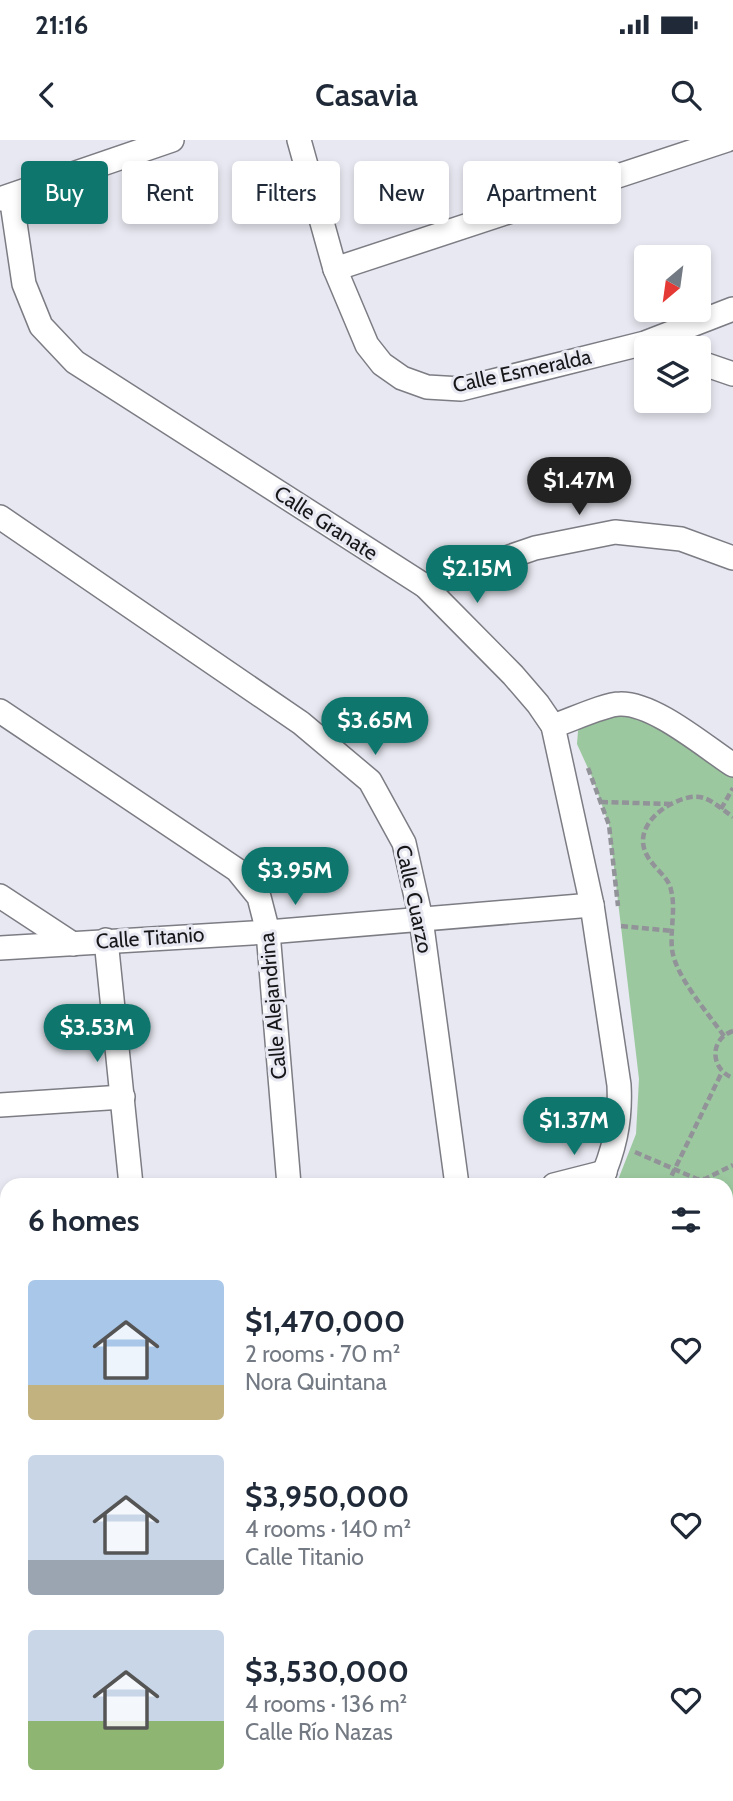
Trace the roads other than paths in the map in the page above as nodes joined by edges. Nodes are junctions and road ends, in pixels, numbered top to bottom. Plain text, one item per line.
1 (172, 140) edge
2 (299, 140) edge
3 (727, 140) edge
4 (6, 197) edge
5 (335, 269) junction
6 (733, 309) edge
7 (674, 336) edge
8 (634, 350) edge
9 (711, 366) edge
10 (733, 374) edge
11 (0, 517) edge
12 (733, 558) edge
13 (425, 586) junction
14 (0, 711) edge
15 (553, 726) junction
16 (733, 765) edge
17 (0, 896) edge
18 (592, 905) junction
19 (421, 919) junction
20 (268, 932) junction
21 (106, 940) junction
22 (73, 944) junction
23 (0, 948) edge
24 (123, 1097) junction
25 (0, 1105) edge
26 (130, 1178) edge
27 (288, 1178) edge
28 (456, 1178) edge
29 (602, 1178) edge

1 - 4 street
2 - 5 street, Calle Esmeralda
3 - 5 street
4 - 13 street, Calle Granate
5 - 8 street, Calle Esmeralda
6 - 7 street, Calle Esmeralda
9 - 10 street
11 - 19 street, Calle Cuarzo
12 - 13 street
13 - 15 street, Calle Granate
14 - 20 street, Calle Alejandrina
15 - 16 street
15 - 18 street, Calle Granate
17 - 22 street
18 - 19 street, Calle Titanio
18 - 29 street, Calle Granate
19 - 20 street, Calle Titanio
19 - 28 street, Calle Cuarzo
20 - 21 street, Calle Titanio
20 - 27 street, Calle Alejandrina
21 - 22 street, Calle Titanio
21 - 24 street
22 - 23 street, Calle Titanio
24 - 25 street
24 - 26 street

